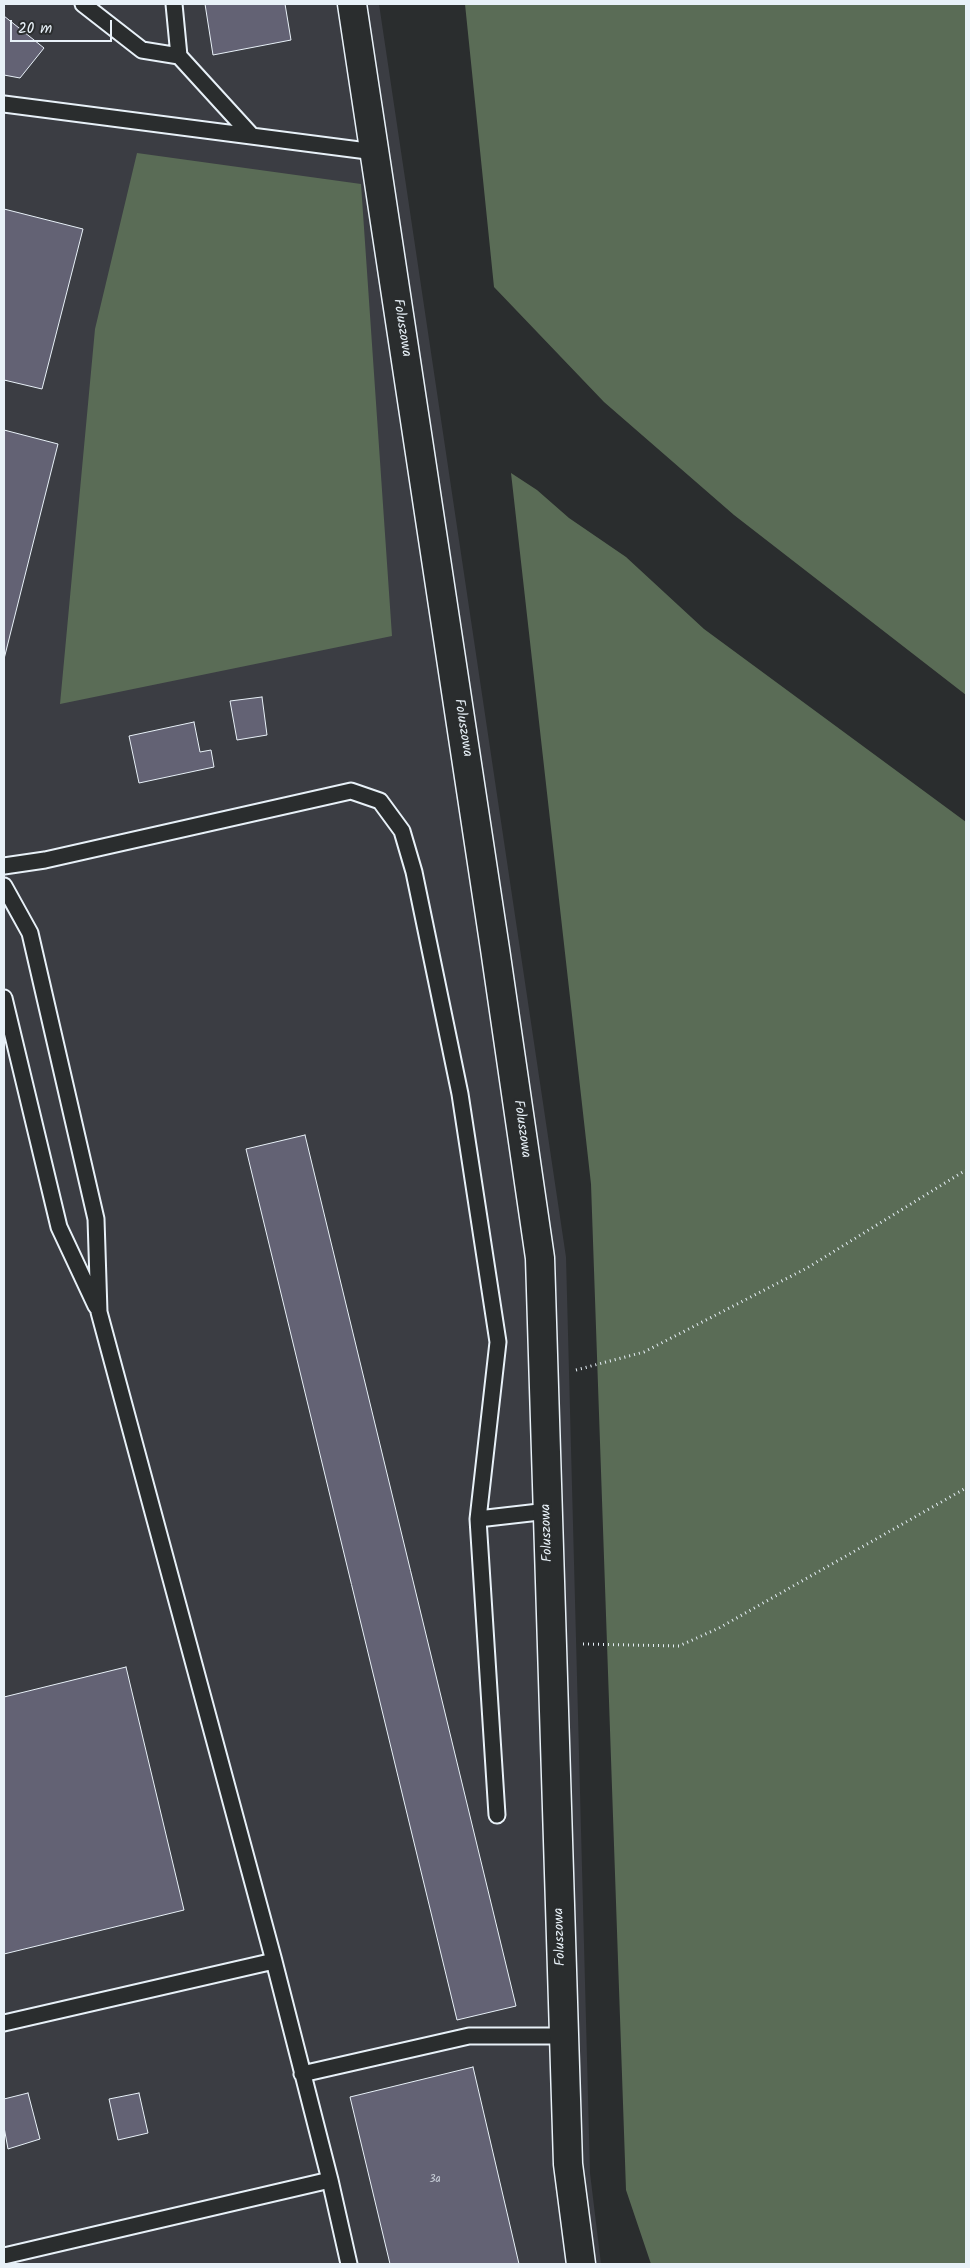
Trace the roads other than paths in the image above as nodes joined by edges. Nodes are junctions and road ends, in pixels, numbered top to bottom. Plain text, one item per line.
1 (83, 4) edge
2 (174, 4) edge
3 (352, 4) edge
4 (179, 56) junction
5 (4, 104) edge
6 (252, 136) junction
7 (375, 152) junction
8 (4, 866) edge
9 (4, 886) edge
10 (4, 998) edge
11 (99, 1312) junction
12 (548, 1511) junction
13 (478, 1519) junction
14 (497, 1815) dead end
15 (274, 1961) junction
16 (4, 2023) edge
17 (564, 2036) junction
18 (302, 2074) junction
19 (330, 2180) junction
20 (4, 2256) edge
21 (349, 2264) edge
22 (581, 2264) edge

1 - 4 lane
2 - 4 lane
3 - 7 street, Foluszowa
4 - 6 lane
5 - 6 lane
6 - 7 lane
7 - 12 street, Foluszowa
8 - 13 lane
9 - 11 lane
10 - 11 lane
11 - 15 lane
12 - 13 lane
12 - 17 street, Foluszowa
13 - 14 lane
15 - 16 lane
15 - 18 lane
17 - 18 lane
17 - 22 street, Foluszowa
18 - 19 lane
19 - 20 lane
19 - 21 lane

